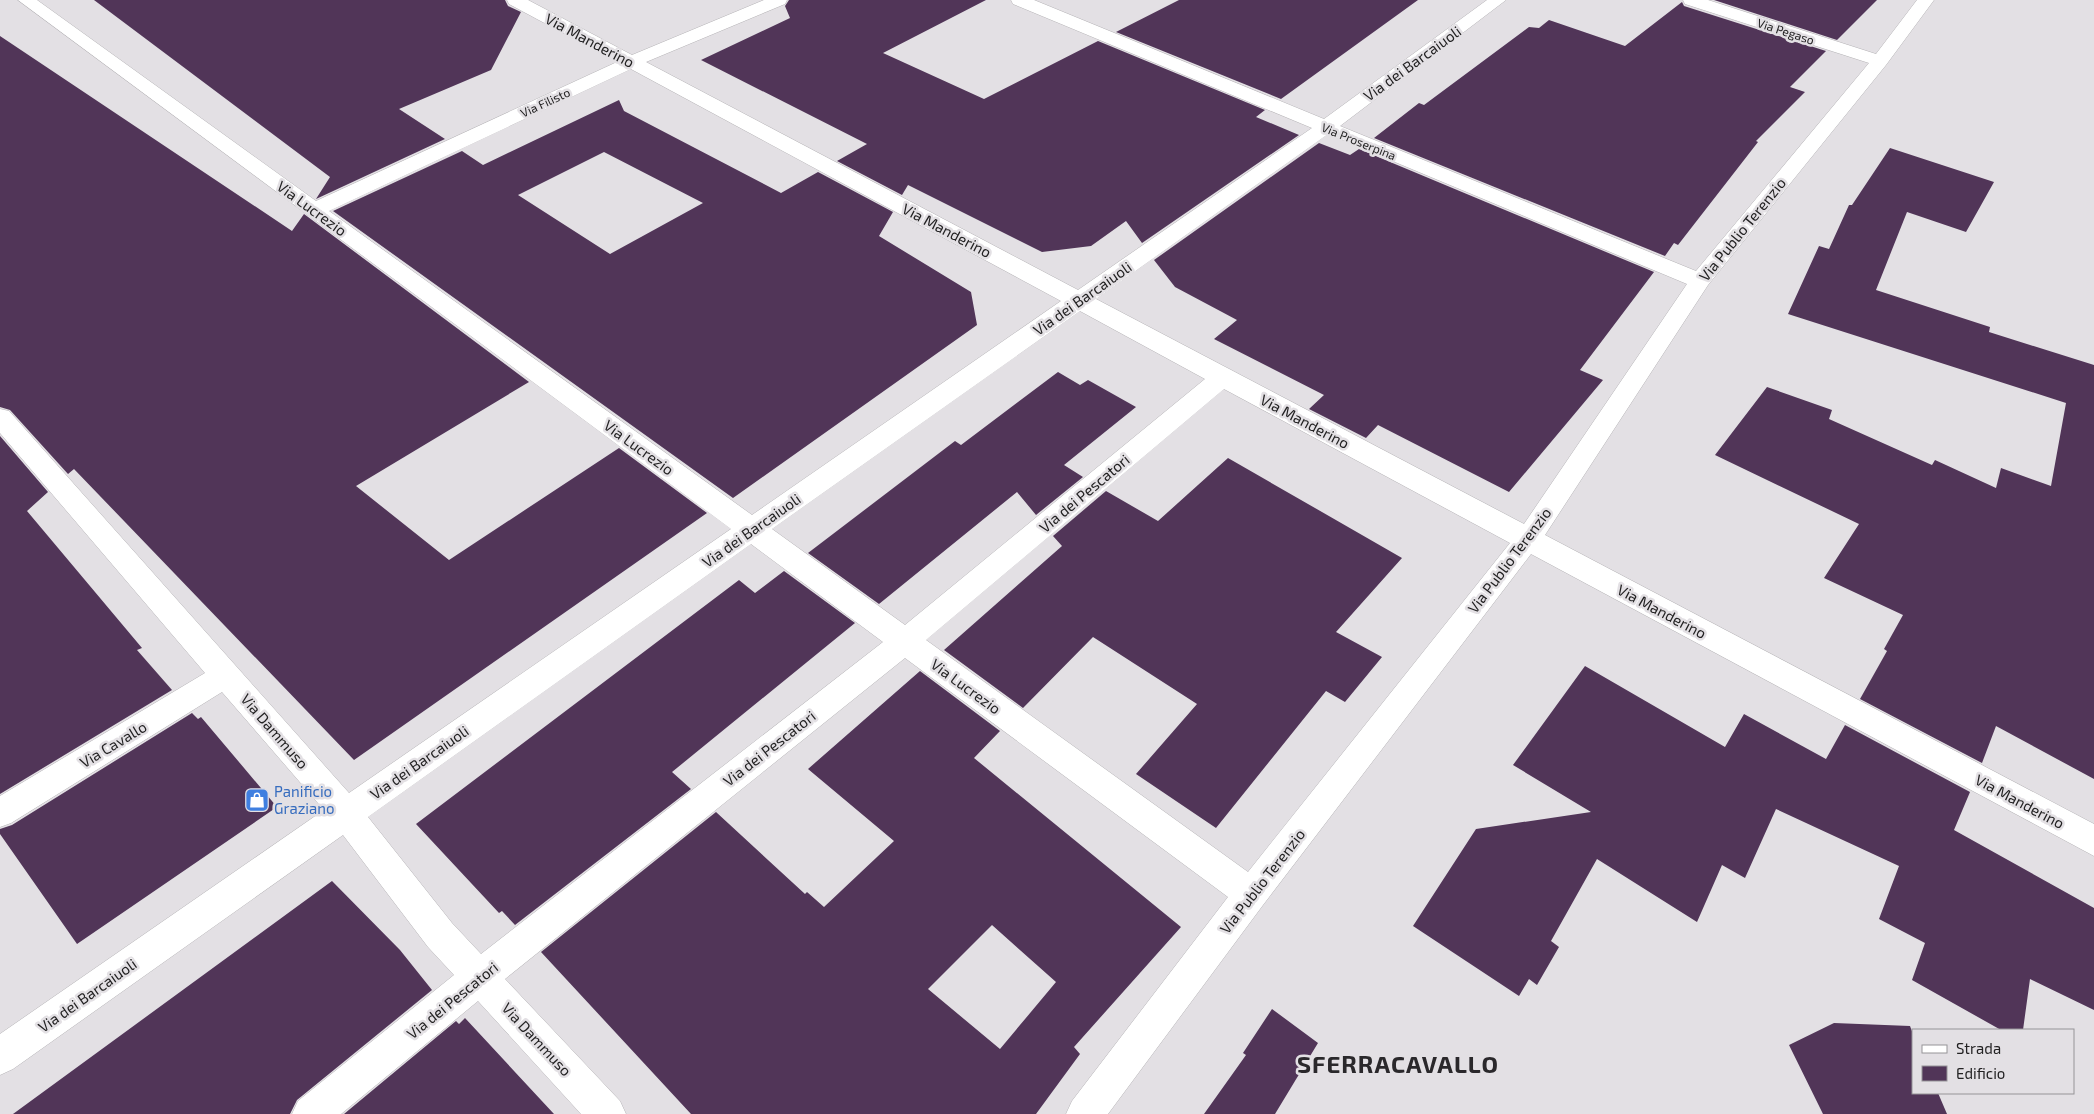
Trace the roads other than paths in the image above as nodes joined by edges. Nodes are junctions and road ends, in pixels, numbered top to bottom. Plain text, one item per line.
1 (26, 0) edge
2 (516, 0) edge
3 (779, 0) edge
4 (1019, 0) edge
5 (1498, 0) edge
6 (1691, 0) edge
7 (1926, 0) edge
8 (1880, 61) junction
9 (631, 62) junction
10 (1326, 127) junction
11 (314, 210) junction
12 (1700, 281) junction
13 (1079, 300) junction
14 (1223, 377) junction
15 (0, 416) edge
16 (752, 530) junction
17 (1528, 539) junction
18 (905, 641) junction
19 (226, 675) junction
20 (0, 813) edge
21 (346, 813) junction
22 (2094, 841) edge
23 (1251, 894) junction
24 (480, 977) junction
25 (0, 1056) edge
26 (311, 1114) edge
27 (607, 1114) edge
28 (1085, 1114) edge

1 - 11 street, Via Lucrezio
2 - 9 street, Via Manderino
3 - 9 street, Via Filisto
4 - 10 street, Via Proserpina
5 - 10 street, Via dei Barcaiuoli
6 - 8 street, Via Pegaso
7 - 8 street, Via Publio Terenzio
8 - 12 street, Via Publio Terenzio
9 - 11 street, Via Filisto
9 - 13 street, Via Manderino
10 - 12 street, Via Proserpina
10 - 13 street, Via dei Barcaiuoli
11 - 16 street, Via Lucrezio
12 - 17 street, Via Publio Terenzio
13 - 14 street, Via Manderino
13 - 16 street, Via dei Barcaiuoli
14 - 17 street, Via Manderino
14 - 18 street, Via dei Pescatori
15 - 19 street, Via Dammuso
16 - 18 street, Via Lucrezio
16 - 21 street, Via dei Barcaiuoli
17 - 22 street, Via Manderino
17 - 23 street, Via Publio Terenzio
18 - 23 street, Via Lucrezio
18 - 24 street, Via dei Pescatori
19 - 20 street, Via Cavallo
19 - 21 street, Via Dammuso
21 - 24 street, Via Dammuso
21 - 25 street, Via dei Barcaiuoli
23 - 28 street, Via Publio Terenzio
24 - 26 street, Via dei Pescatori
24 - 27 street, Via Dammuso

